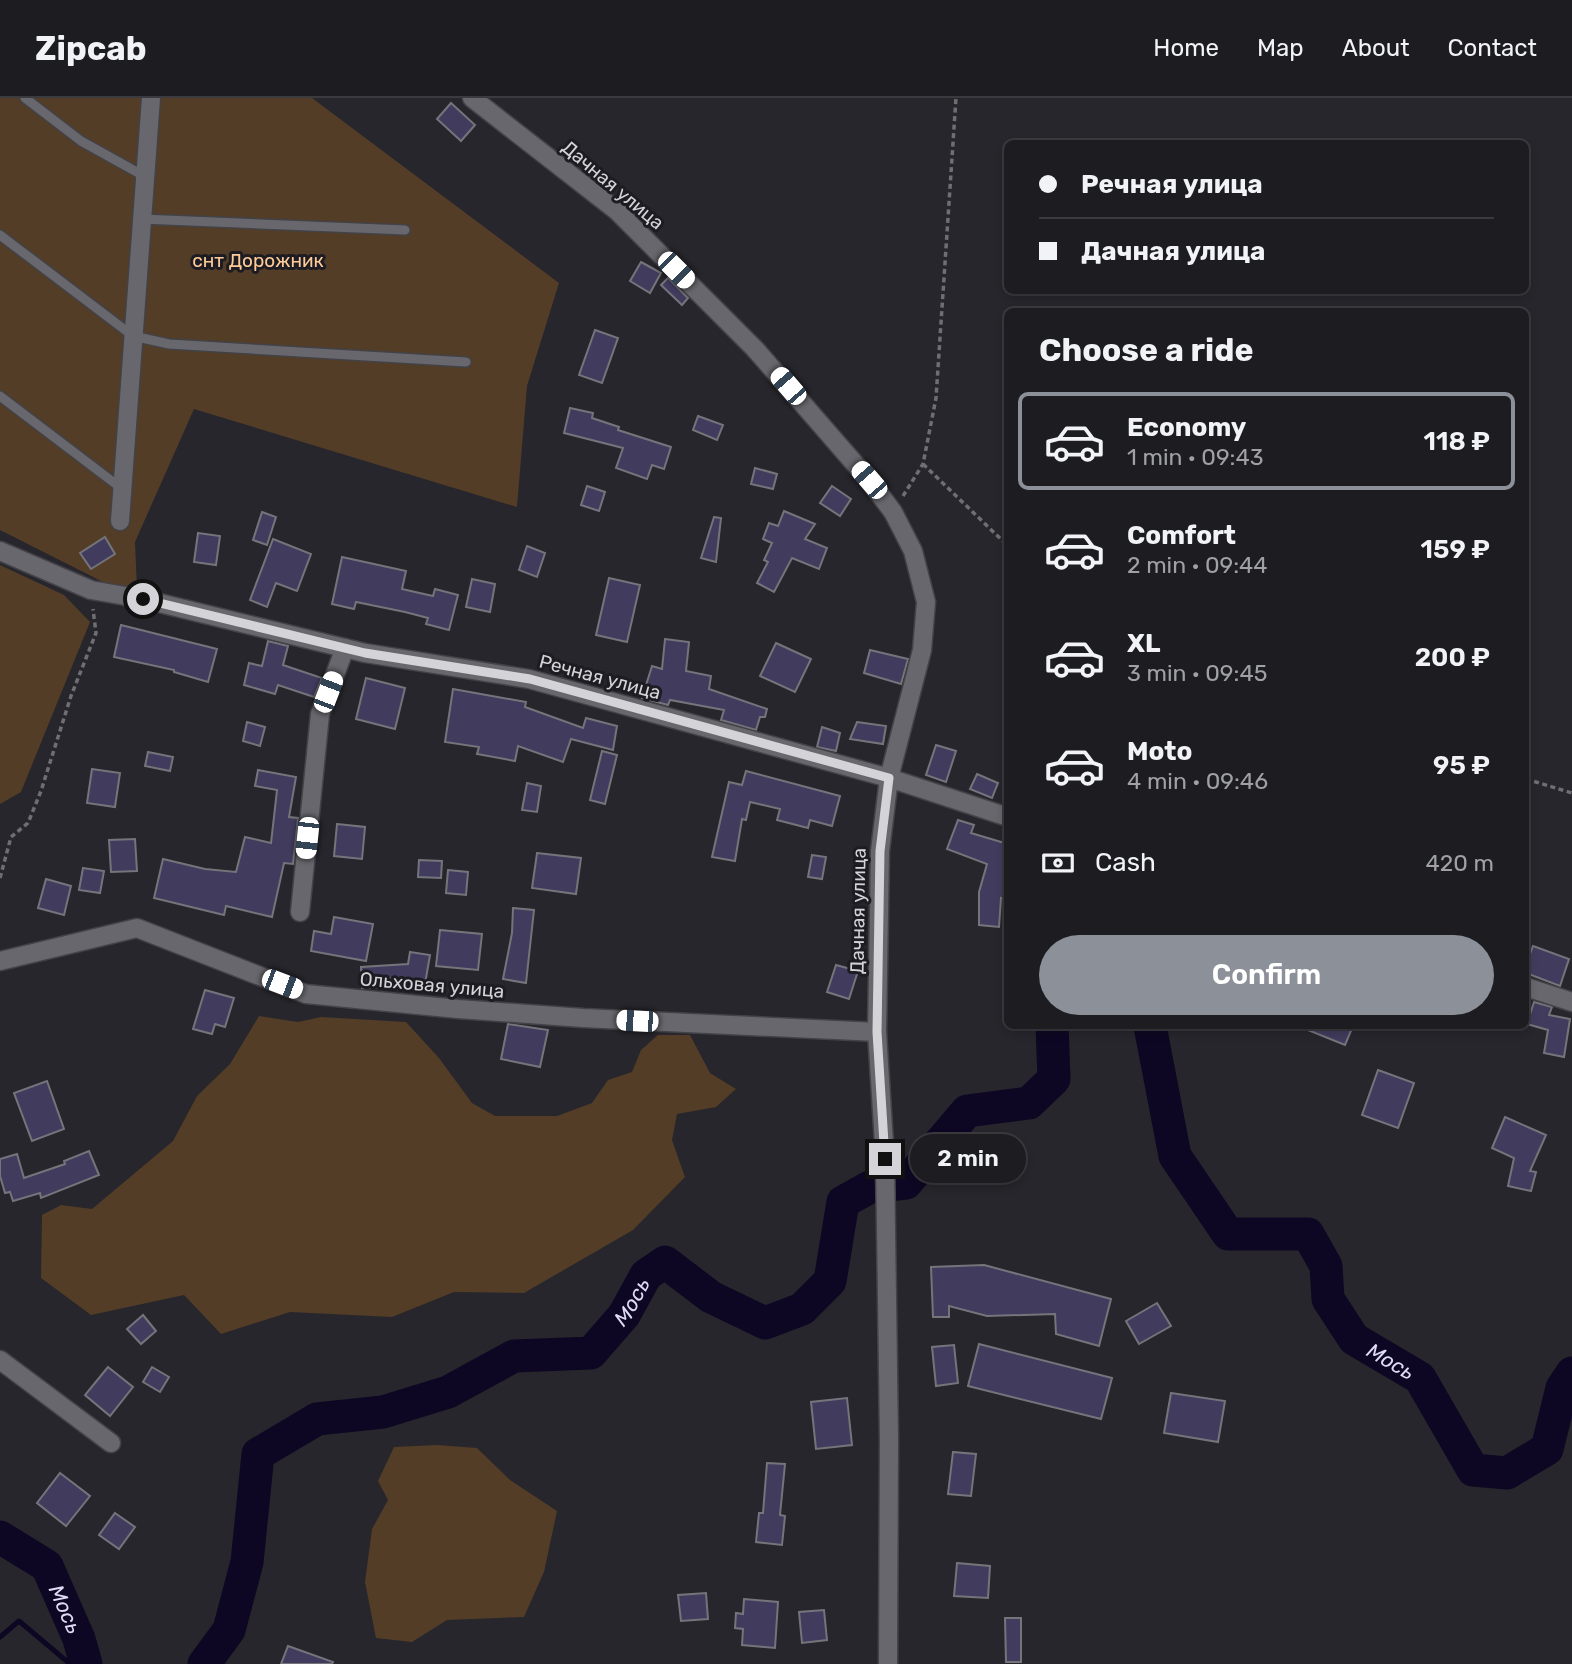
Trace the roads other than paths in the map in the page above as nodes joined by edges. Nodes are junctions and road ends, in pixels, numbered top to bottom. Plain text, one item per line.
1 (25, 98) edge
2 (151, 98) edge
3 (472, 98) edge
4 (144, 176) junction
5 (141, 219) junction
6 (405, 230) dead end
7 (0, 235) edge
8 (133, 336) junction
9 (466, 362) dead end
10 (0, 396) edge
11 (122, 489) junction
12 (121, 521) dead end
13 (0, 551) edge
14 (345, 648) junction
15 (889, 778) junction
16 (1004, 816) edge
17 (300, 912) dead end
18 (0, 961) edge
19 (1529, 988) edge
20 (1572, 1002) edge
21 (877, 1032) junction
22 (0, 1360) edge
23 (111, 1443) dead end
24 (888, 1664) edge

1 - 4 lane
2 - 4 street
3 - 15 street, Дачная улица
4 - 5 street
5 - 6 lane
5 - 8 street
7 - 8 lane
8 - 9 lane
8 - 11 street
10 - 11 lane
11 - 12 street
13 - 14 street, Речная улица
14 - 15 street, Речная улица
14 - 17 street
15 - 16 street, Речная улица
15 - 21 street, Дачная улица
18 - 21 street, Ольховая улица
19 - 20 street
21 - 24 street, Дачная улица
22 - 23 street

